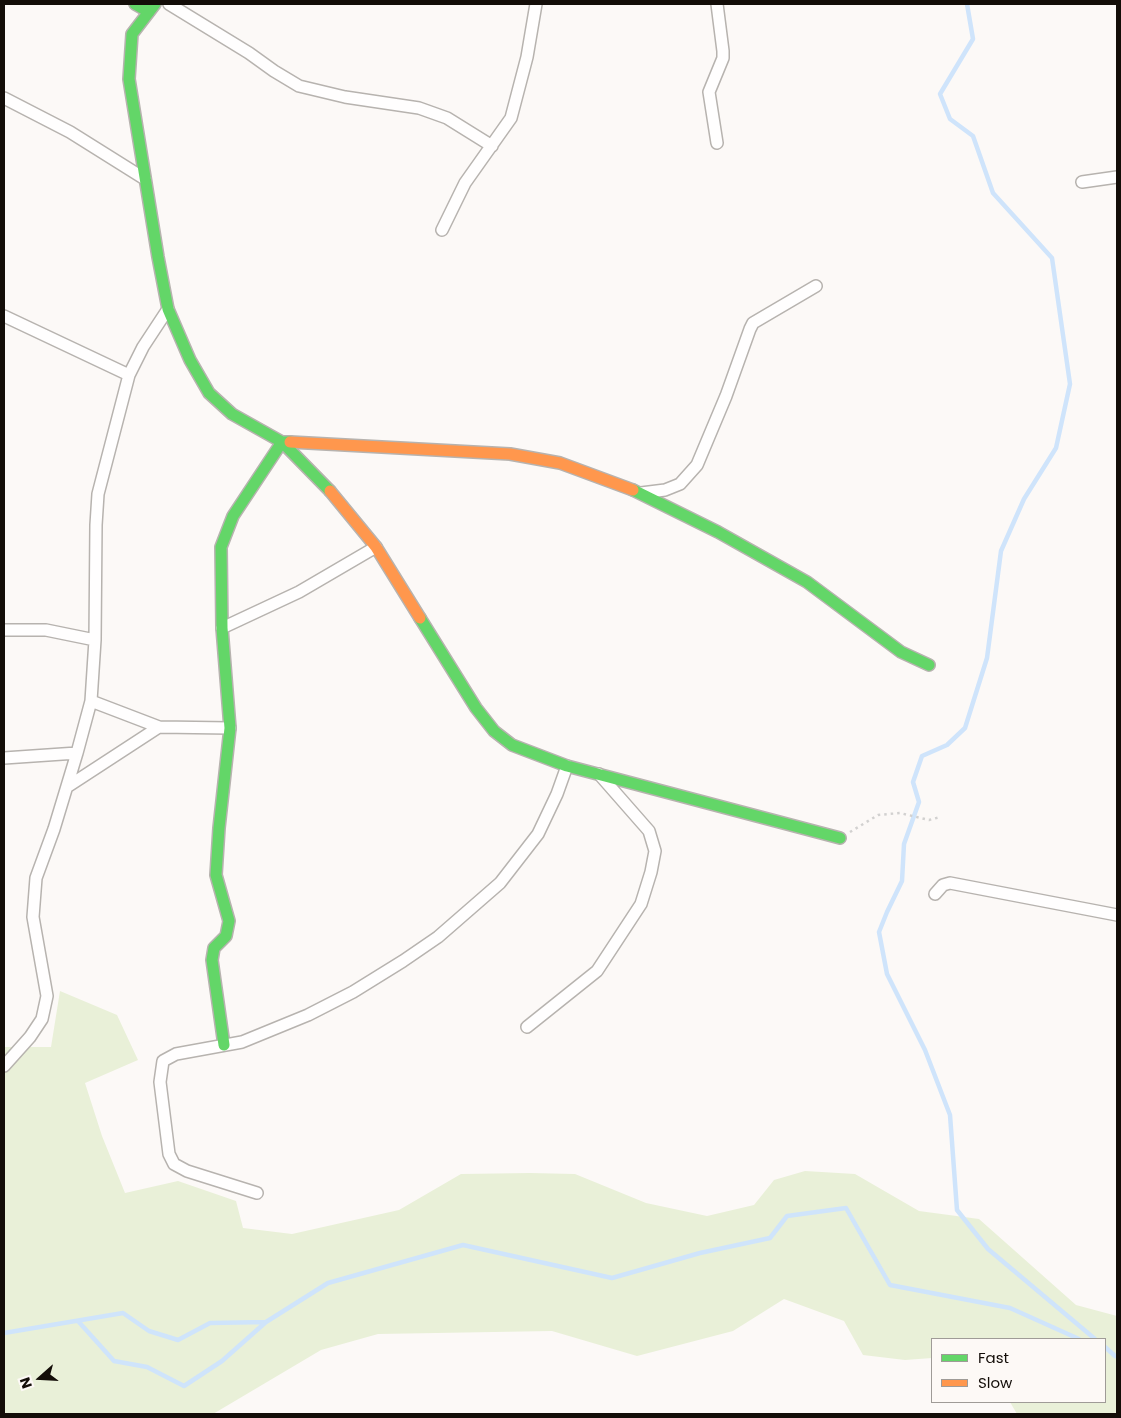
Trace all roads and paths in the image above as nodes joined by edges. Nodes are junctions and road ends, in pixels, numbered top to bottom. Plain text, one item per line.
1 (135, 4) edge
2 (169, 4) edge
3 (536, 4) edge
4 (716, 4) edge
5 (152, 8) edge
6 (4, 98) edge
7 (717, 143) dead end
8 (492, 146) junction
9 (1117, 177) edge
10 (144, 179) junction
11 (1082, 182) dead end
12 (442, 230) dead end
13 (816, 286) dead end
14 (168, 309) junction
15 (4, 316) edge
16 (129, 375) junction
17 (282, 442) junction
18 (641, 493) junction
19 (376, 547) junction
20 (222, 628) junction
21 (4, 630) edge
22 (95, 640) junction
23 (929, 664) dead end
24 (90, 702) junction
25 (159, 727) junction
26 (230, 728) junction
27 (77, 753) junction
28 (4, 758) edge
29 (567, 766) junction
30 (599, 774) junction
31 (67, 787) junction
32 (940, 817) dead end
33 (840, 838) joint
34 (935, 894) dead end
35 (1117, 916) edge
36 (527, 1027) dead end
37 (224, 1045) junction
38 (4, 1066) edge
39 (256, 1193) dead end

1 - 5 street
2 - 8 street
3 - 8 street
4 - 7 street
5 - 10 street
6 - 10 street
8 - 12 street
9 - 11 street
10 - 14 street
13 - 18 street
14 - 16 street
14 - 17 street
15 - 16 street
16 - 22 street
17 - 18 street
17 - 19 street
17 - 20 street
18 - 23 street
19 - 20 street
19 - 29 street
20 - 26 street
21 - 22 street
22 - 24 street
24 - 25 street
24 - 27 street
25 - 26 street
25 - 31 street
26 - 37 street
27 - 28 street
27 - 31 street
29 - 30 street
29 - 37 street
30 - 33 street
30 - 36 street
31 - 38 street
32 - 33 path
34 - 35 street
37 - 39 street

